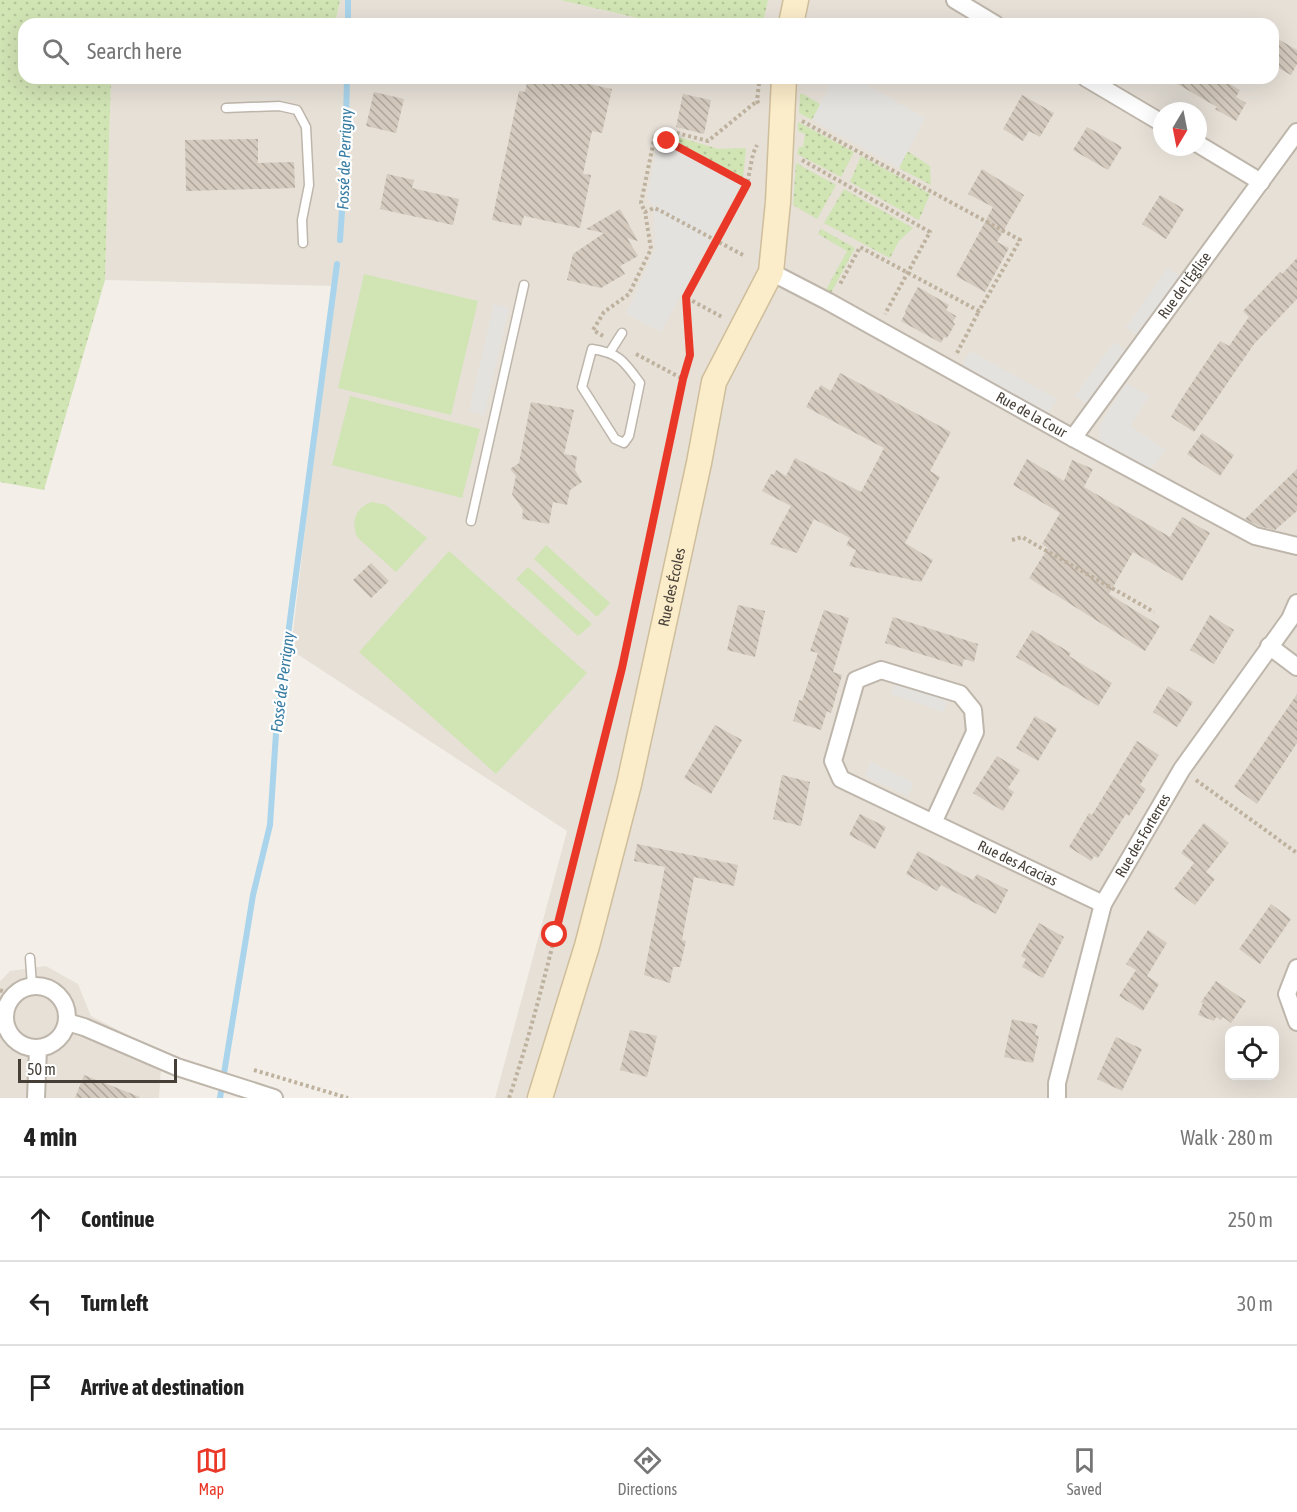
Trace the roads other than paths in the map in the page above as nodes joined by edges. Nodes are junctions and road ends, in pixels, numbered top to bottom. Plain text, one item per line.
1 (796, 0) edge
2 (955, 0) edge
3 (792, 18) edge
4 (985, 18) edge
5 (784, 84) edge
6 (1096, 84) edge
7 (225, 108) dead end
8 (1153, 118) edge
9 (1297, 132) edge
10 (1207, 149) edge
11 (1261, 182) junction
12 (303, 243) dead end
13 (771, 272) junction
14 (524, 285) dead end
15 (622, 333) dead end
16 (610, 352) junction
17 (1074, 438) junction
18 (471, 521) dead end
19 (1297, 546) edge
20 (1297, 603) edge
21 (1269, 646) junction
22 (1297, 667) edge
23 (933, 823) junction
24 (1103, 904) junction
25 (30, 958) dead end
26 (1297, 968) edge
27 (32, 985) junction
28 (6, 993) edge
29 (67, 1022) junction
30 (1297, 1022) edge
31 (2, 1024) edge
32 (38, 1048) junction
33 (36, 1098) edge
34 (274, 1098) edge
35 (540, 1098) edge
36 (1057, 1098) edge

1 - 3 main road
2 - 4 street
5 - 13 main road, Rue des Écoles
6 - 8 street
7 - 12 lane
9 - 11 street, Rue de l'Église
10 - 11 street
11 - 17 street, Rue de l'Église
13 - 17 street, Rue de la Cour
13 - 35 main road, Rue des Écoles
14 - 18 lane
15 - 16 lane
16 - 16 lane
17 - 19 street, Rue de la Cour
20 - 21 street, Rue des Forterres
21 - 22 street
21 - 24 street, Rue des Forterres
23 - 23 street, Rue des Acacias
23 - 24 street, Rue des Acacias
24 - 36 street, Rue des Forterres
25 - 27 lane
26 - 30 street
27 - 28 street
27 - 29 street
28 - 31 street
29 - 32 street
29 - 34 street
31 - 32 street
32 - 33 street

